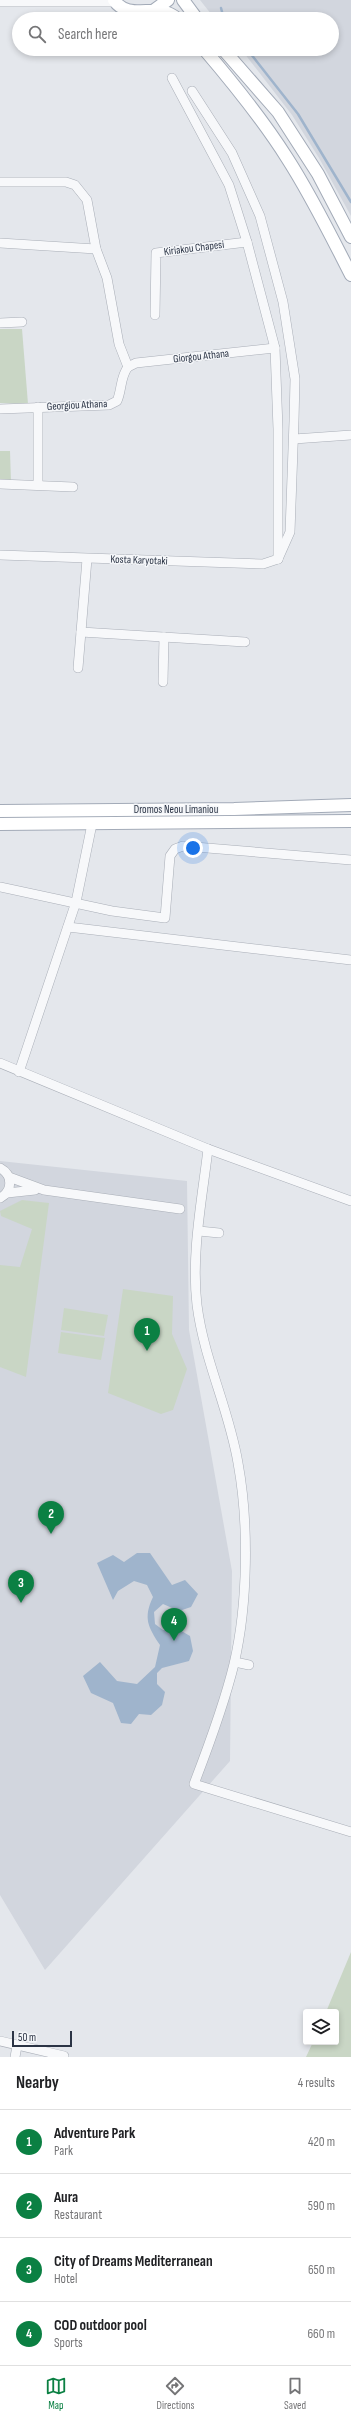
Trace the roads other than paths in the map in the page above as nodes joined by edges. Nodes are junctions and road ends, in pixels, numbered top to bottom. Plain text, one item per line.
1 (81, 0) edge
2 (168, 0) edge
3 (183, 0) edge
4 (114, 1) edge
5 (0, 2) edge
6 (153, 11) junction
7 (137, 12) edge
8 (147, 12) edge
9 (164, 12) edge
10 (192, 12) edge
11 (210, 56) edge
12 (229, 56) edge
13 (172, 78) dead end
14 (192, 91) dead end
15 (243, 178) junction
16 (0, 182) edge
17 (229, 185) junction
18 (351, 236) edge
19 (247, 242) junction
20 (0, 243) edge
21 (96, 249) junction
22 (351, 275) edge
23 (155, 316) dead end
24 (22, 322) dead end
25 (0, 323) edge
26 (275, 348) junction
27 (128, 367) junction
28 (38, 408) junction
29 (0, 409) edge
30 (351, 435) edge
31 (294, 439) junction
32 (0, 484) edge
33 (38, 485) junction
34 (73, 487) dead end
35 (0, 555) edge
36 (87, 558) junction
37 (278, 559) junction
38 (81, 632) junction
39 (164, 637) junction
40 (245, 642) dead end
41 (78, 668) dead end
42 (163, 682) dead end
43 (351, 805) edge
44 (0, 811) edge
45 (351, 821) edge
46 (0, 824) edge
47 (92, 824) junction
48 (351, 860) edge
49 (0, 887) edge
50 (76, 902) junction
51 (68, 927) junction
52 (351, 960) edge
53 (0, 1064) edge
54 (19, 1072) junction
55 (208, 1149) junction
56 (0, 1168) edge
57 (9, 1177) junction
58 (44, 1190) junction
59 (3, 1196) edge
60 (351, 1200) edge
61 (180, 1209) dead end
62 (199, 1231) junction
63 (219, 1233) dead end
64 (235, 1662) junction
65 (249, 1666) dead end
66 (351, 1832) edge
67 (0, 2041) edge
68 (17, 2046) junction
69 (64, 2056) dead end
70 (15, 2057) edge

1 - 4 street
1 - 5 street
2 - 6 main road
3 - 10 main road
4 - 7 main road
6 - 8 main road
6 - 9 main road
11 - 22 main road
12 - 18 main road
13 - 17 street
14 - 15 street
15 - 17 street
15 - 31 street
16 - 21 street
17 - 19 street
19 - 23 street, Kiriakou Chapesi
19 - 26 street
20 - 21 street
21 - 27 street
24 - 25 street
26 - 27 street, Giorgou Athana
26 - 37 street
27 - 28 street, Georgiou Athana
28 - 29 street, Georgiou Athana
28 - 33 street
30 - 31 street
31 - 37 street
32 - 33 street
33 - 34 street
35 - 36 street, Kosta Karyotaki
36 - 37 street, Kosta Karyotaki
36 - 38 street
38 - 39 street
38 - 41 street
39 - 40 street
39 - 42 street
43 - 44 main road, Dromos Neou Limaniou
45 - 47 main road, Dromos Neou Limaniou
46 - 47 main road, Dromos Neou Limaniou
47 - 50 street
48 - 50 street
49 - 50 street
50 - 51 street
51 - 52 street
51 - 54 street
53 - 54 street
54 - 55 street
55 - 60 street
55 - 62 street
56 - 57 street
57 - 58 street
57 - 59 street
58 - 59 street
58 - 61 street
62 - 63 street
62 - 64 street
64 - 65 street
64 - 66 street
67 - 68 street
68 - 69 street
68 - 70 street

